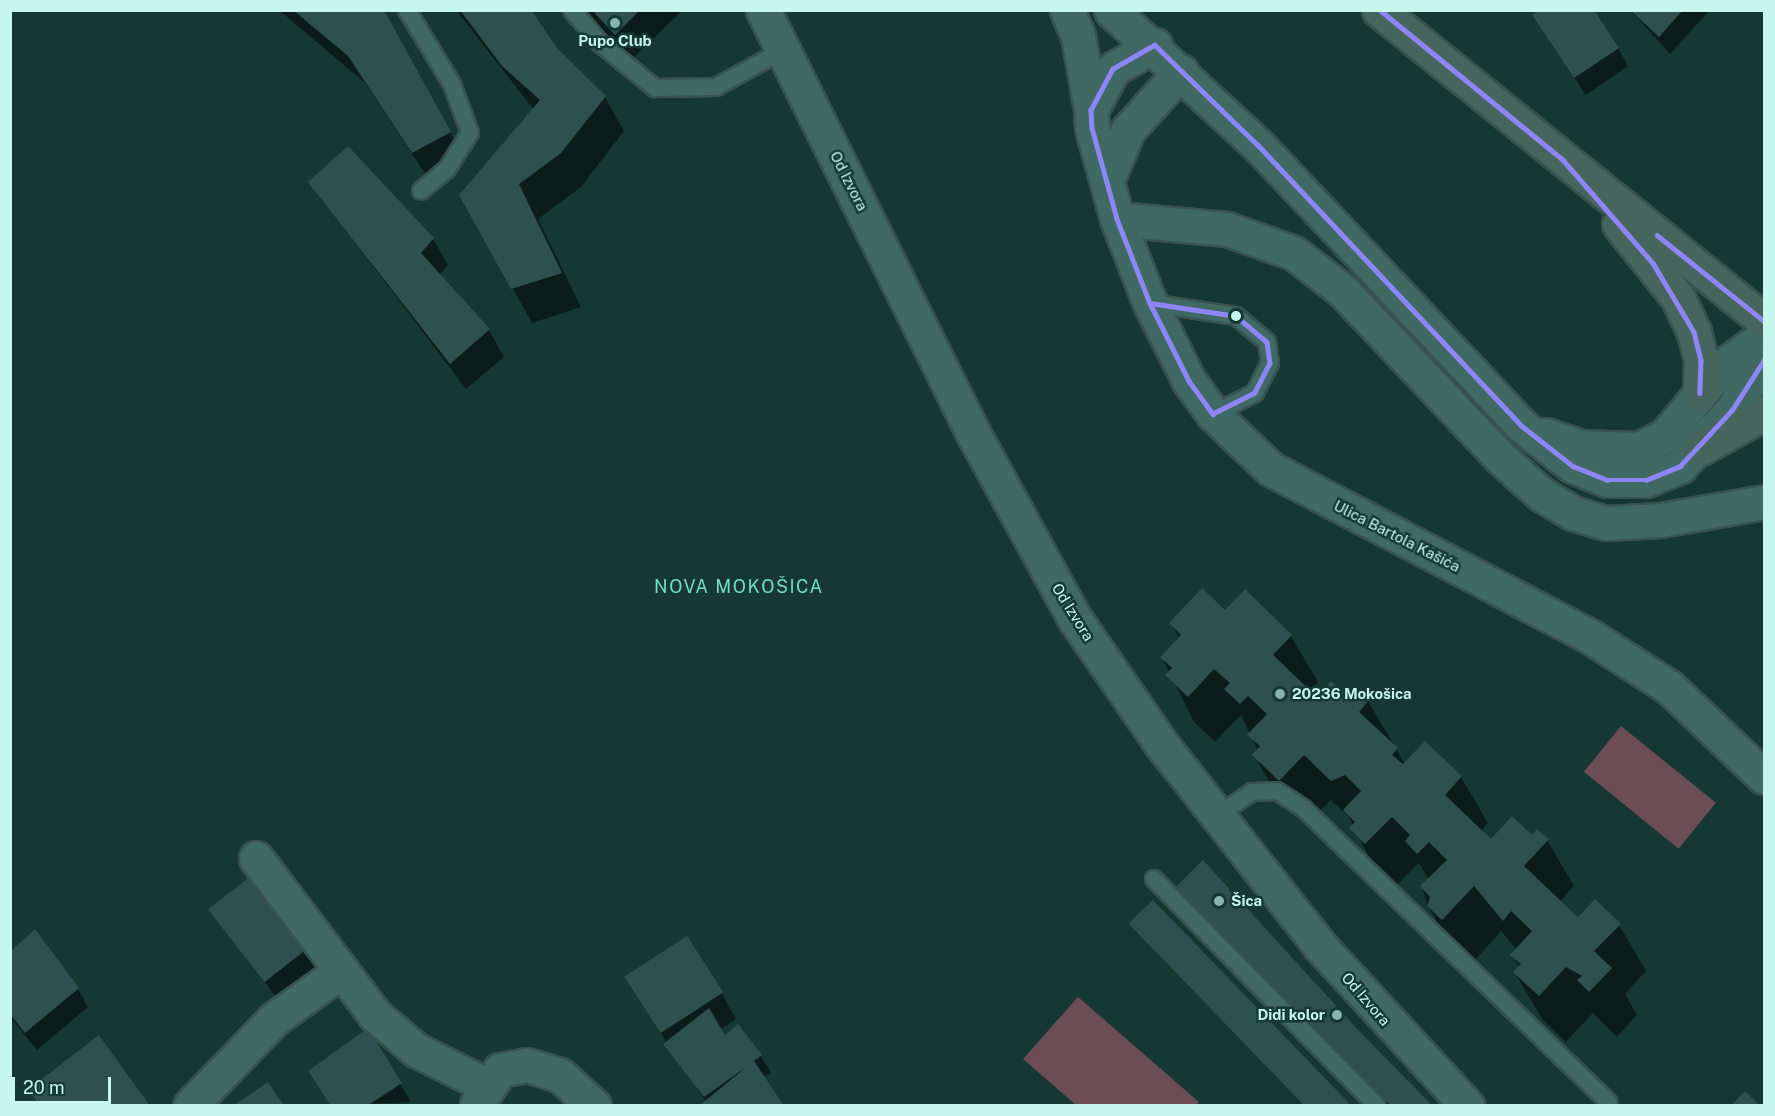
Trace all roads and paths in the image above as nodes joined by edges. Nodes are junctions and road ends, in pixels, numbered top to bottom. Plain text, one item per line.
1 (407, 10) edge
2 (572, 10) edge
3 (763, 10) edge
4 (1067, 10) edge
5 (1111, 10) edge
6 (1379, 10) edge
7 (1155, 45) junction
8 (782, 51) junction
9 (1181, 71) junction
10 (1091, 110) junction
11 (1563, 159) junction
12 (1107, 181) junction
13 (421, 191) dead end
14 (1117, 219) junction
15 (1150, 303) junction
16 (1764, 321) edge
17 (1764, 336) edge
18 (1764, 360) edge
19 (1700, 393) junction
20 (1764, 413) edge
21 (1213, 414) junction
22 (1522, 426) junction
23 (1700, 449) junction
24 (1764, 502) edge
25 (1764, 777) edge
26 (1216, 816) junction
27 (256, 858) dead end
28 (1154, 879) dead end
29 (340, 972) junction
30 (482, 1096) edge
31 (1608, 1102) dead end
32 (190, 1106) edge
33 (594, 1106) edge
34 (1377, 1106) edge
35 (1467, 1106) edge

1 - 13 lane
2 - 8 lane
3 - 8 street, Od Izvora
4 - 10 street, Ulica Bartola Kašića
5 - 7 street
6 - 11 main road
7 - 9 street
7 - 10 street
8 - 26 street, Od Izvora
9 - 12 street
9 - 22 street
10 - 12 street, Ulica Bartola Kašića
11 - 16 main road
11 - 19 main road
12 - 14 street, Ulica Bartola Kašića
14 - 15 street, Ulica Bartola Kašića
14 - 24 street
15 - 21 street, Ulica Bartola Kašića
15 - 21 lane
17 - 19 street
18 - 23 street
19 - 22 street
20 - 23 main road
21 - 25 street, Ulica Bartola Kašića
22 - 23 street
26 - 31 lane
26 - 35 street, Od Izvora
27 - 29 street
28 - 34 lane
29 - 30 street
29 - 32 street
30 - 33 street

